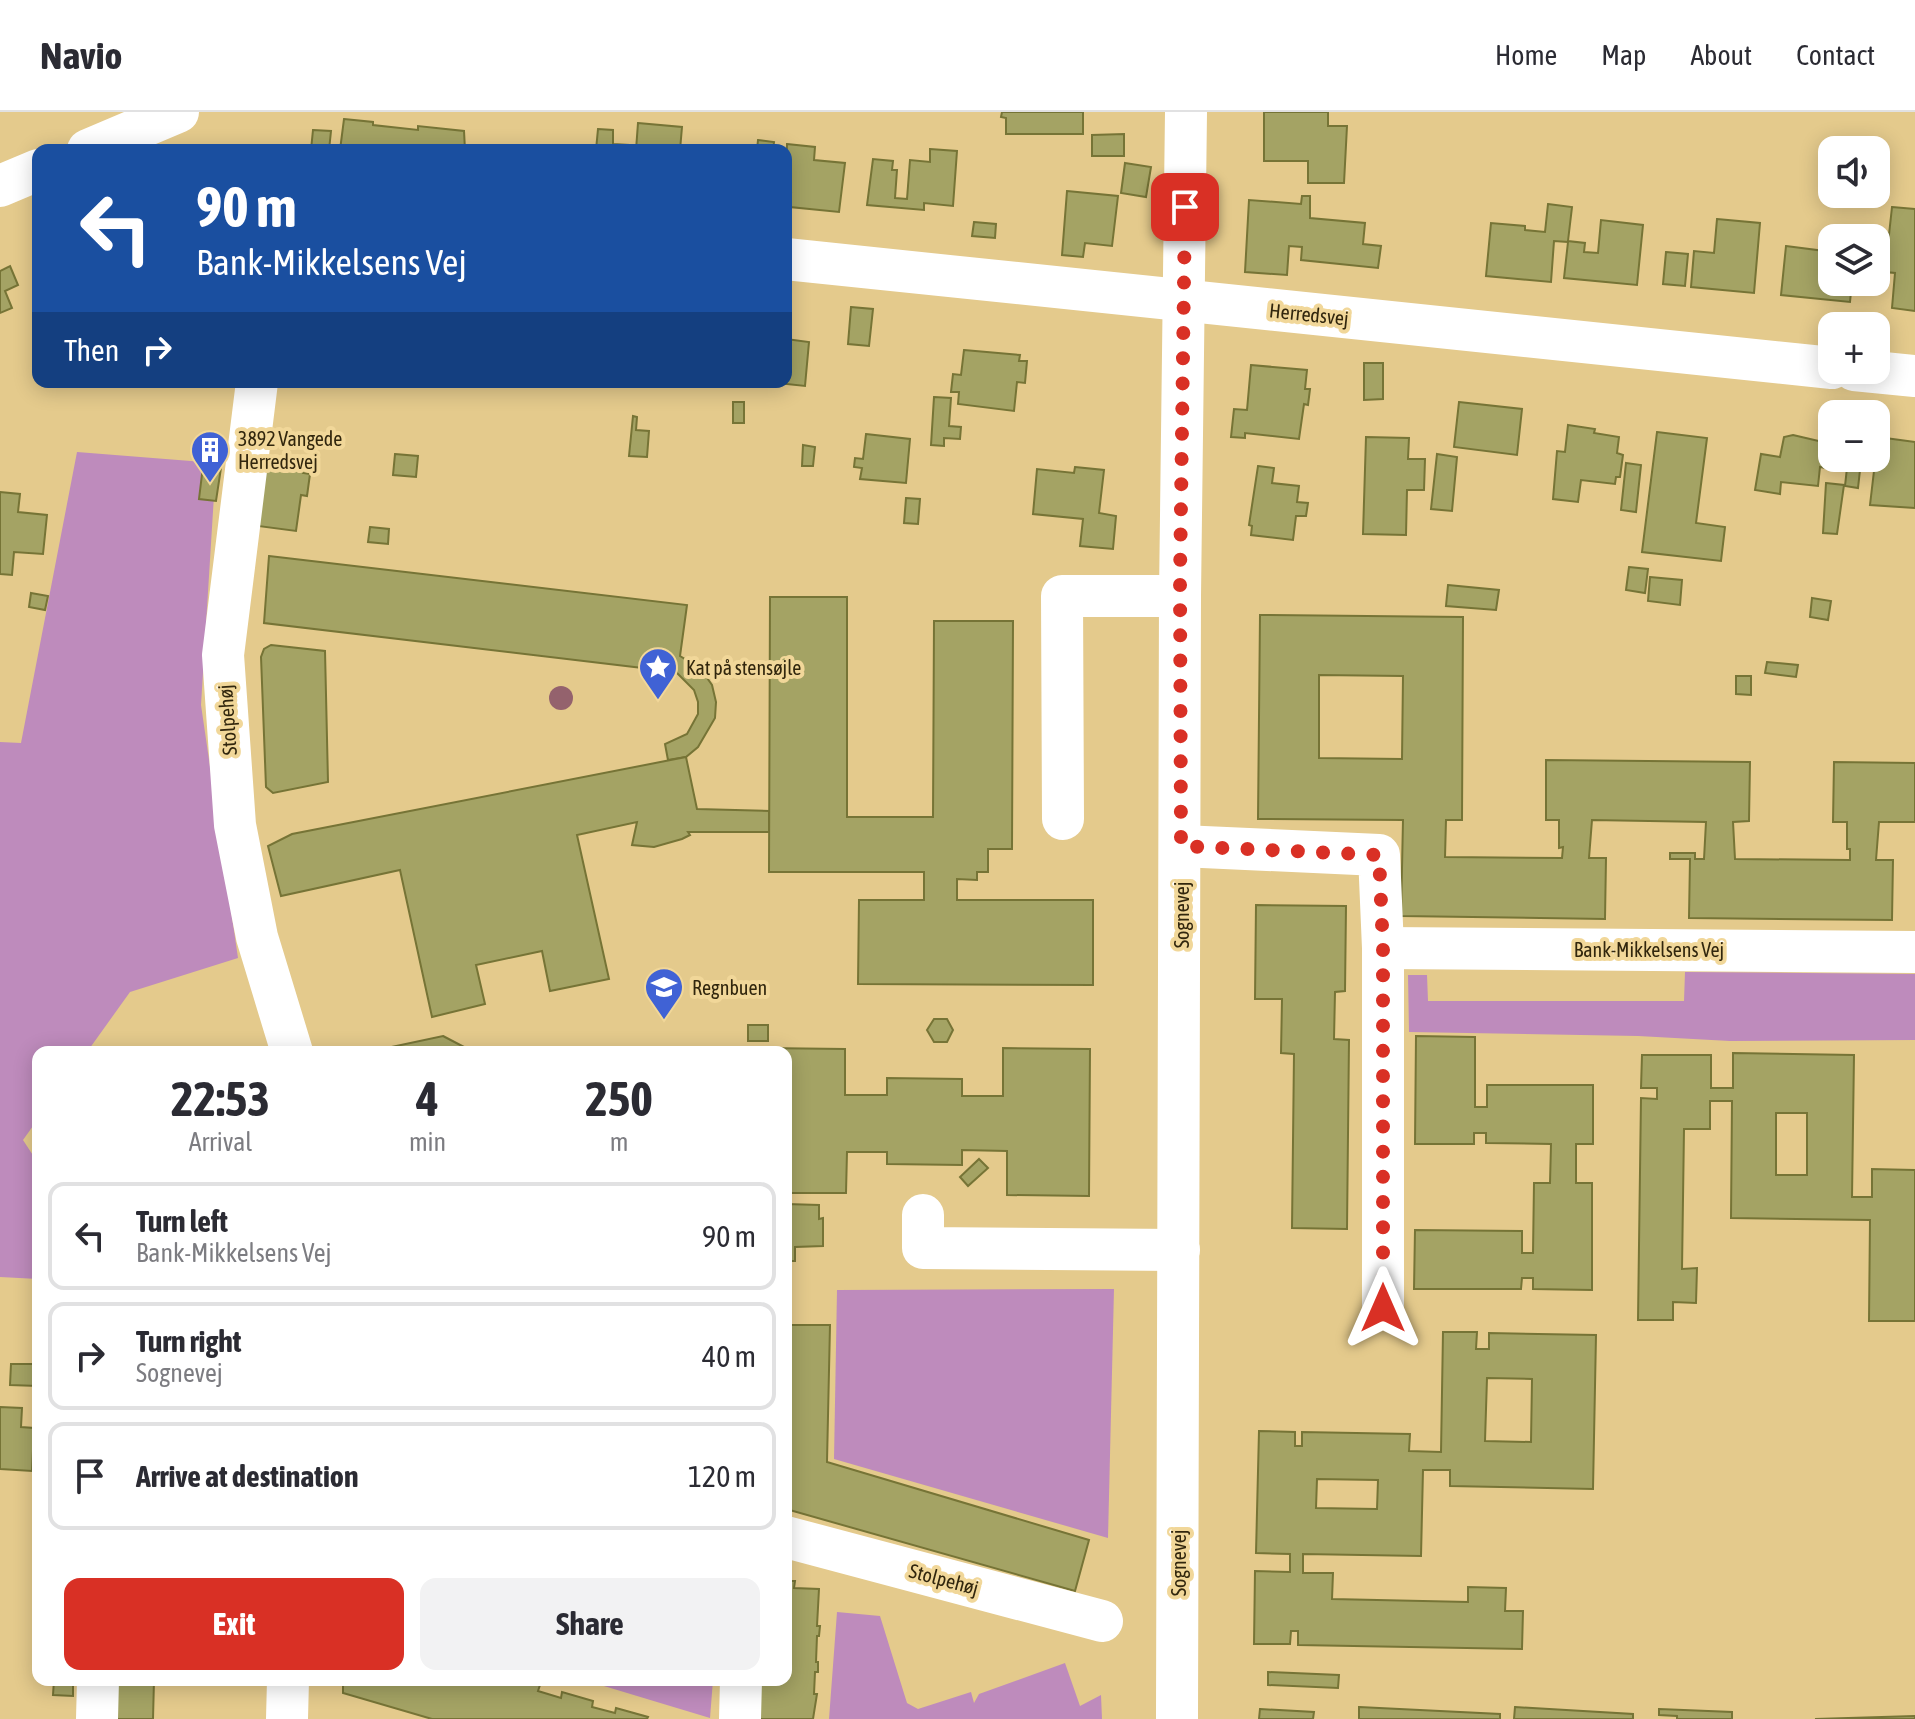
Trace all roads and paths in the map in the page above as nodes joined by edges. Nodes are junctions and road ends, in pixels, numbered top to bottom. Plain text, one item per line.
1 (178, 112) edge
2 (1186, 112) edge
3 (112, 144) edge
4 (32, 173) edge
5 (0, 186) edge
6 (792, 260) edge
7 (1184, 301) junction
8 (1818, 367) edge
9 (1890, 374) edge
10 (1915, 376) edge
11 (256, 388) edge
12 (1180, 596) junction
13 (1063, 819) dead end
14 (1181, 846) junction
15 (1383, 948) junction
16 (1915, 952) edge
17 (290, 1046) edge
18 (923, 1215) dead end
19 (1179, 1250) junction
20 (1383, 1308) dead end
21 (792, 1539) edge
22 (1102, 1621) dead end
23 (98, 1686) edge
24 (741, 1686) edge
25 (97, 1719) edge
26 (740, 1719) edge
27 (1177, 1719) edge

1 - 3 street
2 - 7 street, Sognevej
4 - 5 street
6 - 7 street, Herredsvej
7 - 8 street, Herredsvej
7 - 12 street, Sognevej
9 - 10 street
11 - 17 street, Stolpehøj
12 - 13 street
12 - 14 street, Sognevej
14 - 15 street
14 - 19 street, Sognevej
15 - 16 street, Bank-Mikkelsens Vej
15 - 20 street
18 - 19 street
19 - 27 street, Sognevej
21 - 22 street, Stolpehøj
23 - 25 street
24 - 26 street

